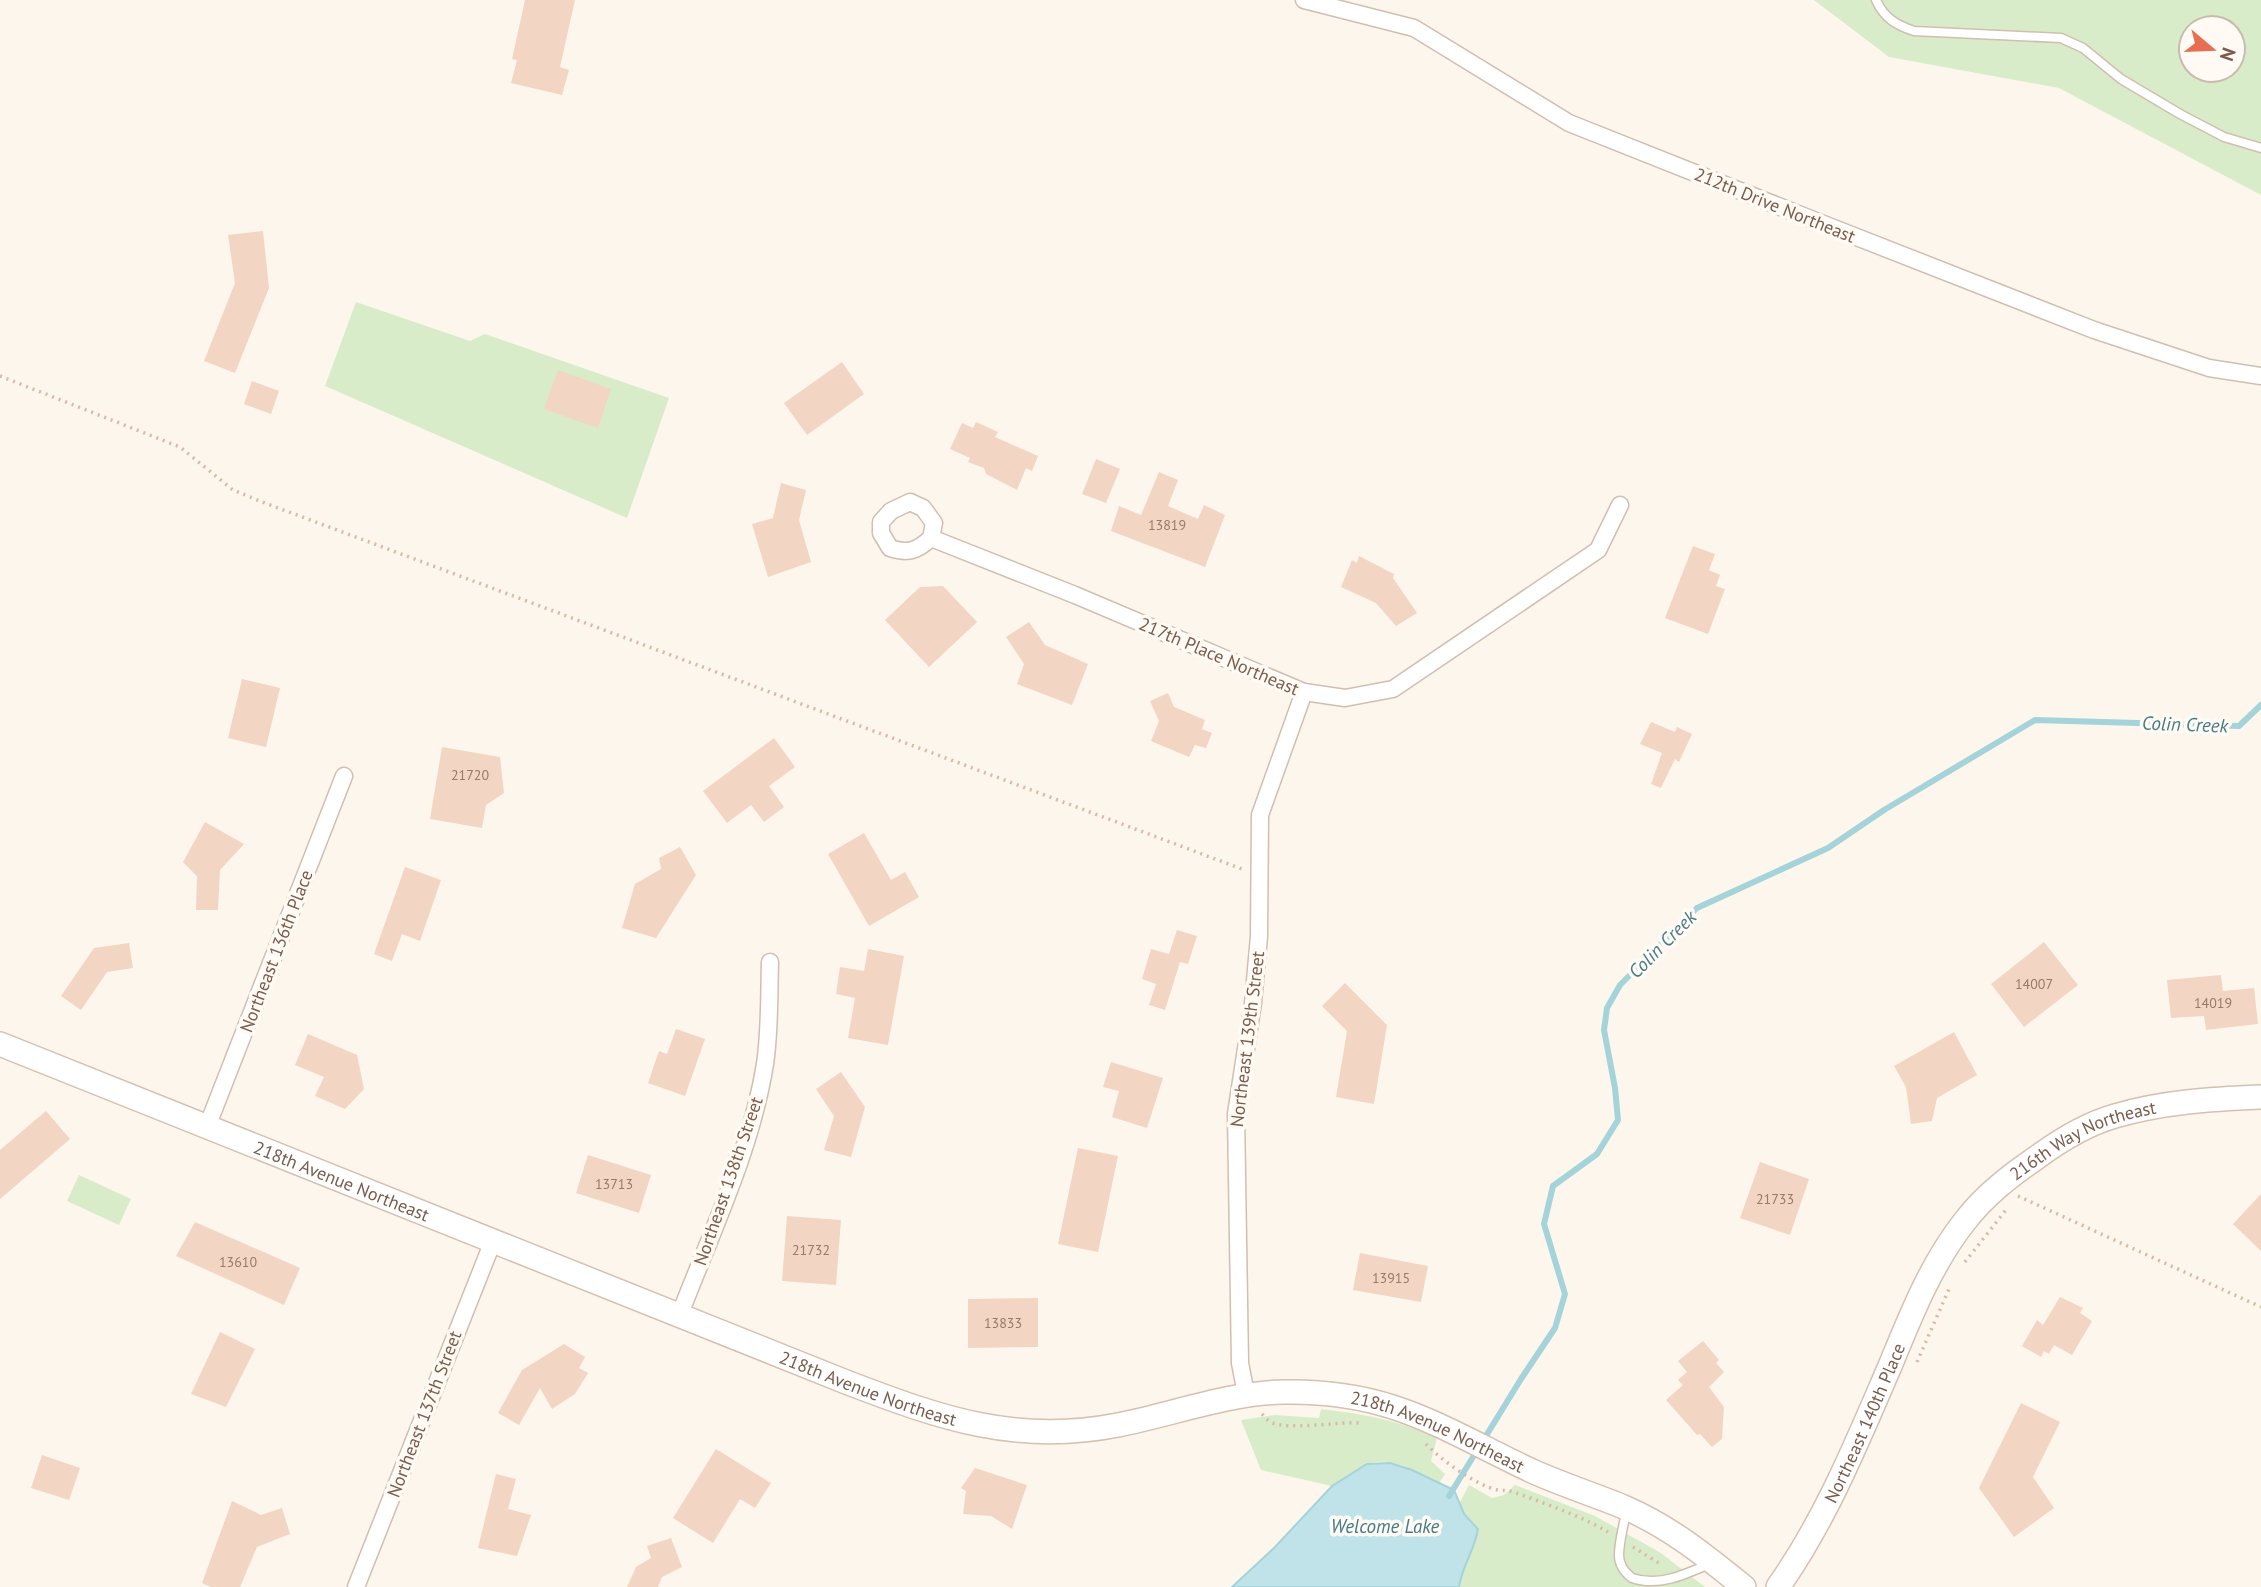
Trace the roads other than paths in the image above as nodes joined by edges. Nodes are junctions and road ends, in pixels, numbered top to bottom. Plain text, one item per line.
1 (1304, 0) edge
2 (1876, 0) edge
3 (2261, 148) edge
4 (2261, 376) edge
5 (1620, 505) dead end
6 (930, 538) dead end
7 (1304, 692) junction
8 (344, 776) dead end
9 (770, 962) dead end
10 (0, 1044) edge
11 (2261, 1097) edge
12 (207, 1127) junction
13 (493, 1241) junction
14 (1941, 1254) joint
15 (680, 1314) junction
16 (1246, 1394) junction
17 (1627, 1508) junction
18 (1713, 1562) junction
19 (356, 1587) edge
20 (1744, 1587) edge
21 (1778, 1587) edge

1 - 4 street, 212th Drive Northeast
2 - 3 lane
5 - 7 street, 217th Place Northeast
6 - 7 street, 217th Place Northeast
7 - 16 street, Northeast 139th Street
8 - 12 street, Northeast 136th Place
9 - 15 street, Northeast 138th Street
10 - 12 street, 218th Avenue Northeast
11 - 14 street, 216th Way Northeast
12 - 13 street, 218th Avenue Northeast
13 - 15 street, 218th Avenue Northeast
13 - 19 street, Northeast 137th Street
14 - 21 street, Northeast 140th Place
15 - 16 street, 218th Avenue Northeast
16 - 17 street, 218th Avenue Northeast
17 - 18 street, 218th Avenue Northeast
17 - 18 lane
18 - 20 street, 218th Avenue Northeast

